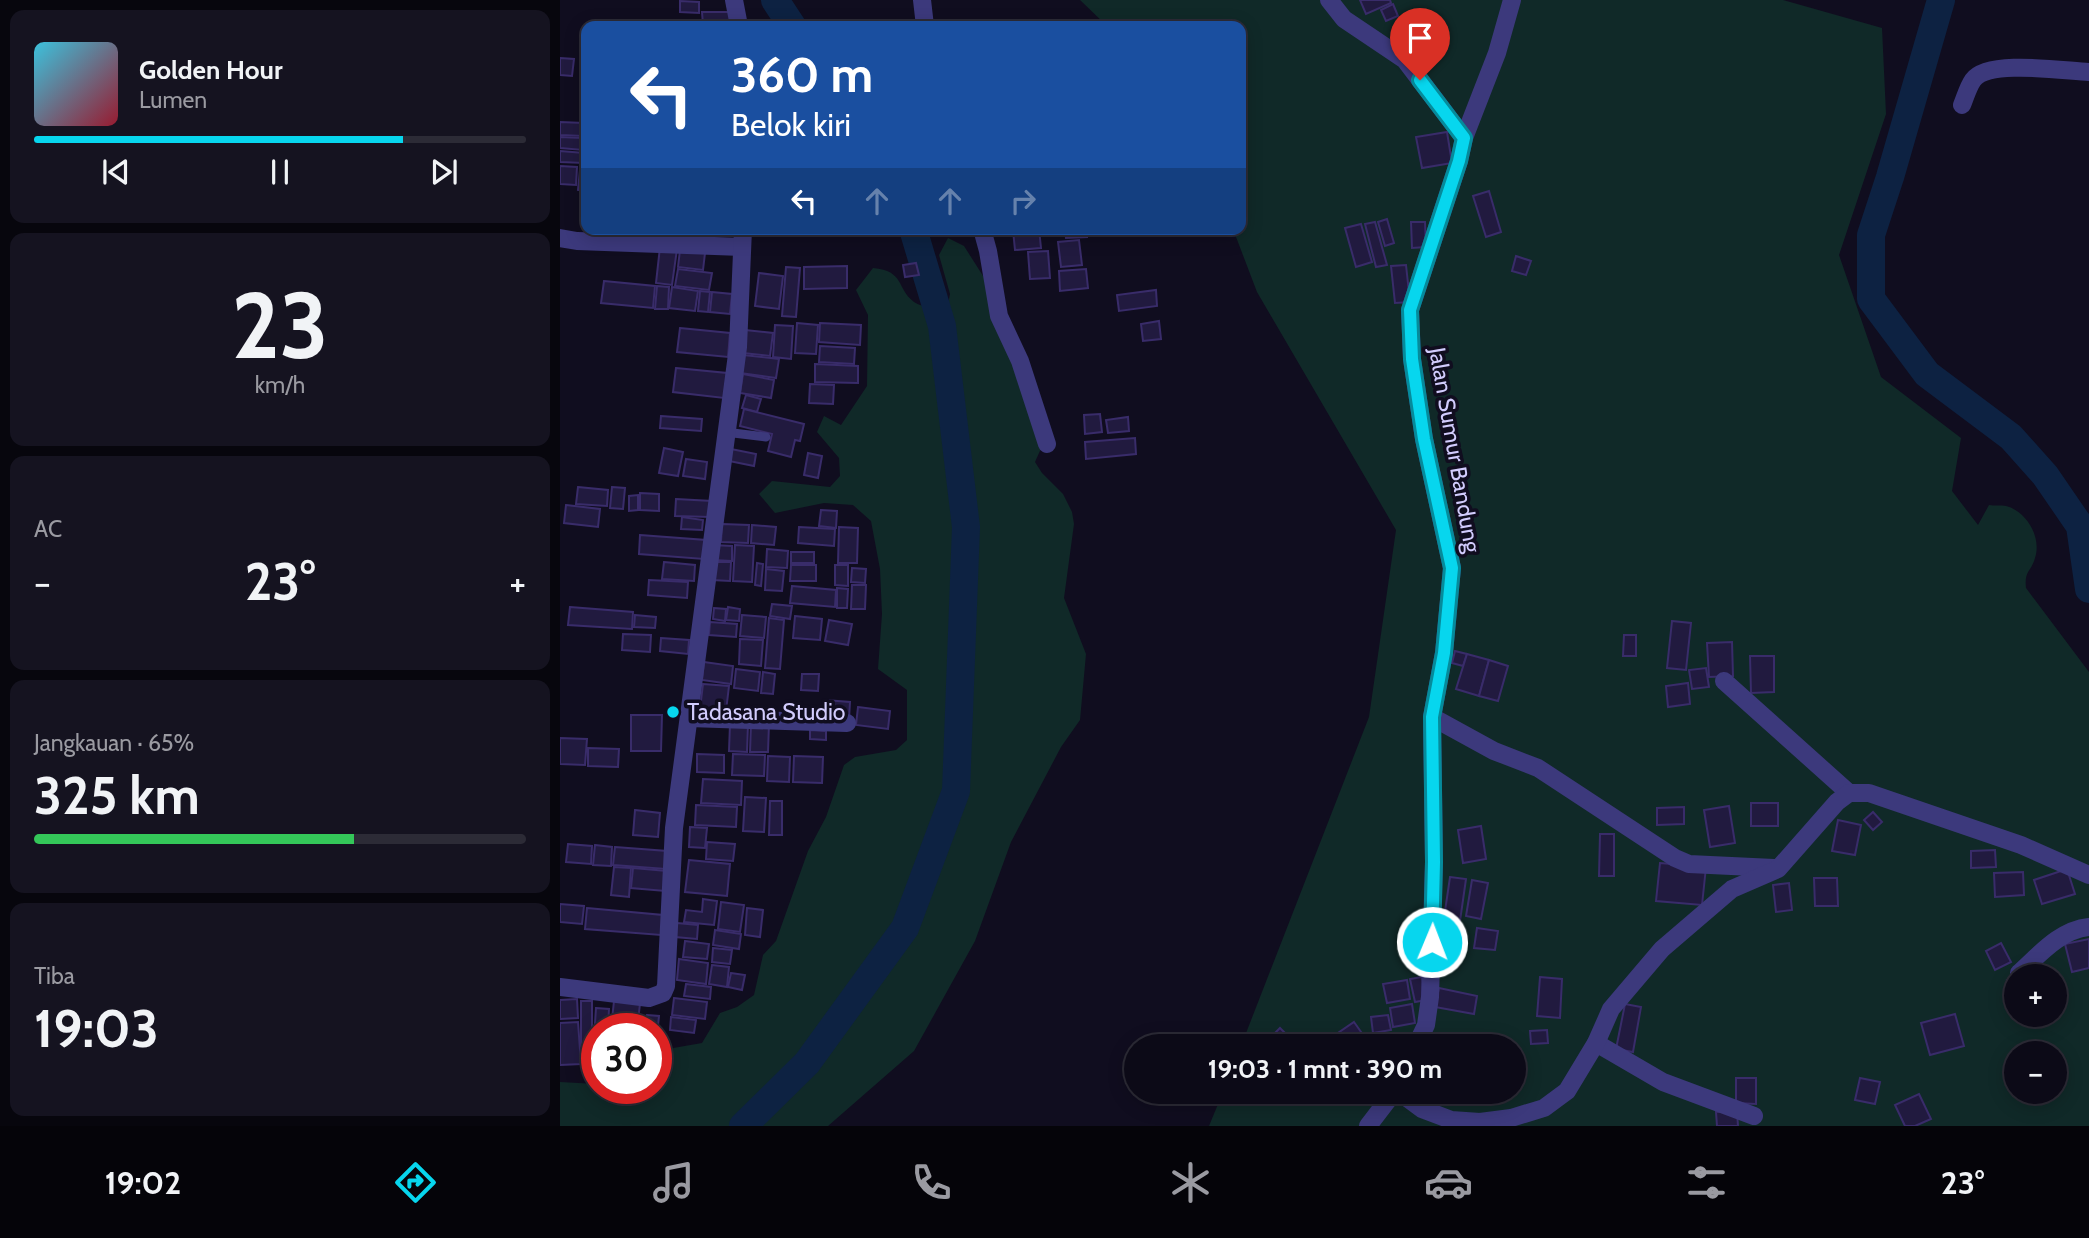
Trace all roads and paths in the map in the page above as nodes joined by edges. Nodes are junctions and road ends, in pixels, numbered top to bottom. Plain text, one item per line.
1 (734, 0) edge
2 (922, 0) edge
3 (1329, 0) edge
4 (1512, 0) edge
5 (739, 21) edge
6 (924, 21) edge
7 (2089, 72) edge
8 (1962, 105) dead end
9 (1464, 138) junction
10 (984, 235) edge
11 (560, 238) edge
12 (742, 238) edge
13 (725, 432) junction
14 (766, 438) dead end
15 (1047, 444) dead end
16 (1724, 681) dead end
17 (1432, 717) junction
18 (689, 718) junction
19 (848, 723) dead end
20 (1849, 793) junction
21 (1778, 869) junction
22 (2089, 875) edge
23 (2089, 927) edge
24 (2029, 964) edge
25 (560, 987) edge
26 (1422, 1034) edge
27 (1596, 1043) junction
28 (1386, 1104) edge
29 (1414, 1104) edge
30 (1754, 1116) dead end
31 (1368, 1126) edge

1 - 5 street
2 - 6 street
3 - 9 street
4 - 9 street, Jalan Sumur Bandung
7 - 8 street
9 - 17 street, Jalan Sumur Bandung
10 - 15 street
11 - 12 street
12 - 13 street
13 - 14 lane
13 - 18 street
16 - 20 street
17 - 21 street
17 - 26 street, Jalan Sumur Bandung
18 - 19 street
18 - 25 street
20 - 21 street
20 - 22 street
21 - 27 street
23 - 24 street
27 - 29 street
27 - 30 street
28 - 31 street

